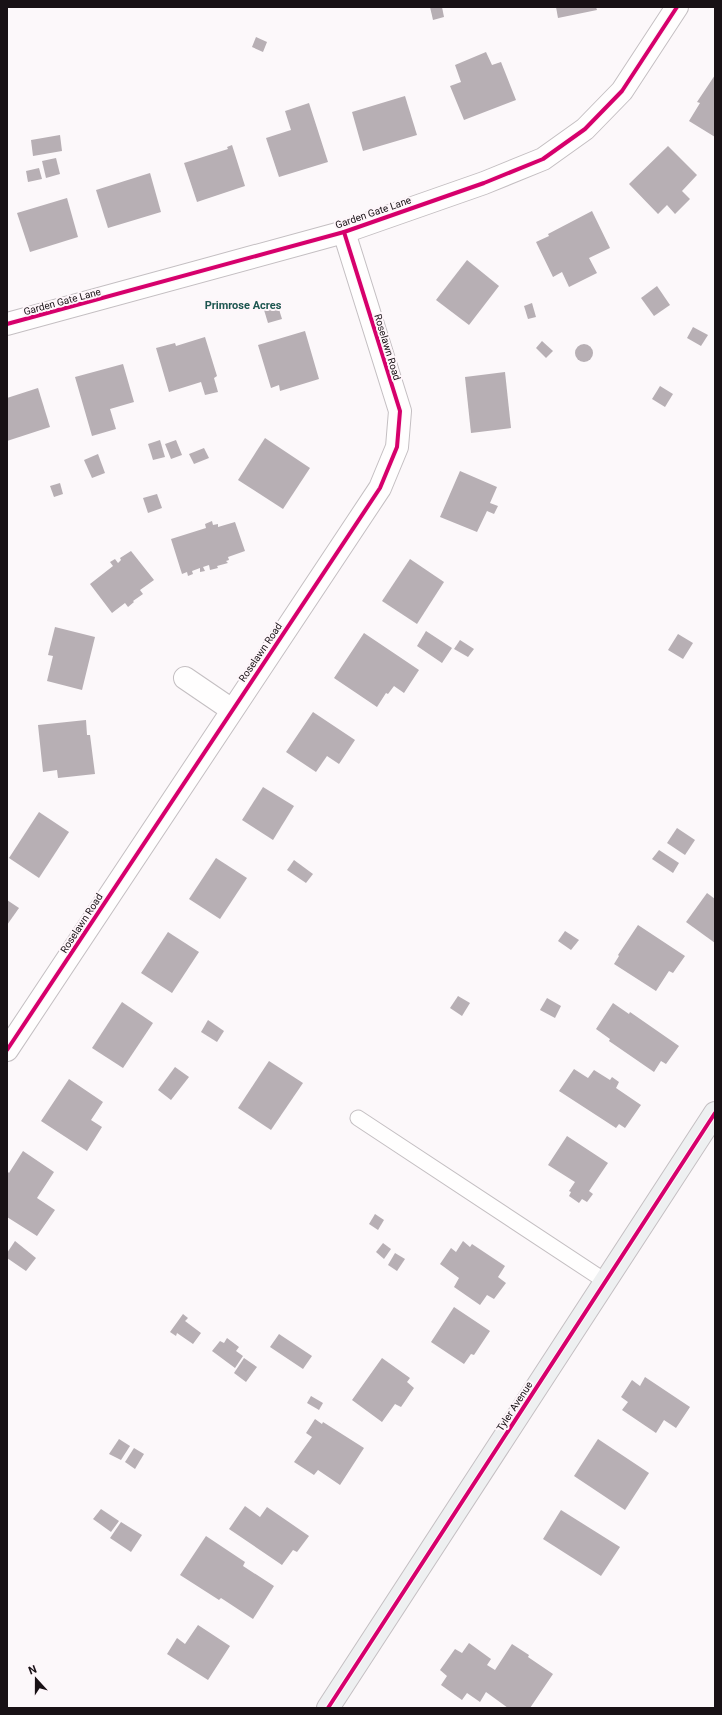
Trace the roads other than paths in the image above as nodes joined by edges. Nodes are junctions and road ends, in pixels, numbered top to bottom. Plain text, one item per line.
1 (677, 7) edge
2 (344, 232) junction
3 (7, 324) edge
4 (185, 678) dead end
5 (232, 710) junction
6 (7, 1050) edge
7 (715, 1113) edge
8 (358, 1118) dead end
9 (605, 1281) junction
10 (328, 1708) edge

1 - 2 street, Garden Gate Lane
2 - 3 street, Garden Gate Lane
2 - 5 street, Roselawn Road
4 - 5 street
5 - 6 street, Roselawn Road
7 - 9 street, Tyler Avenue
8 - 9 lane
9 - 10 street, Tyler Avenue

